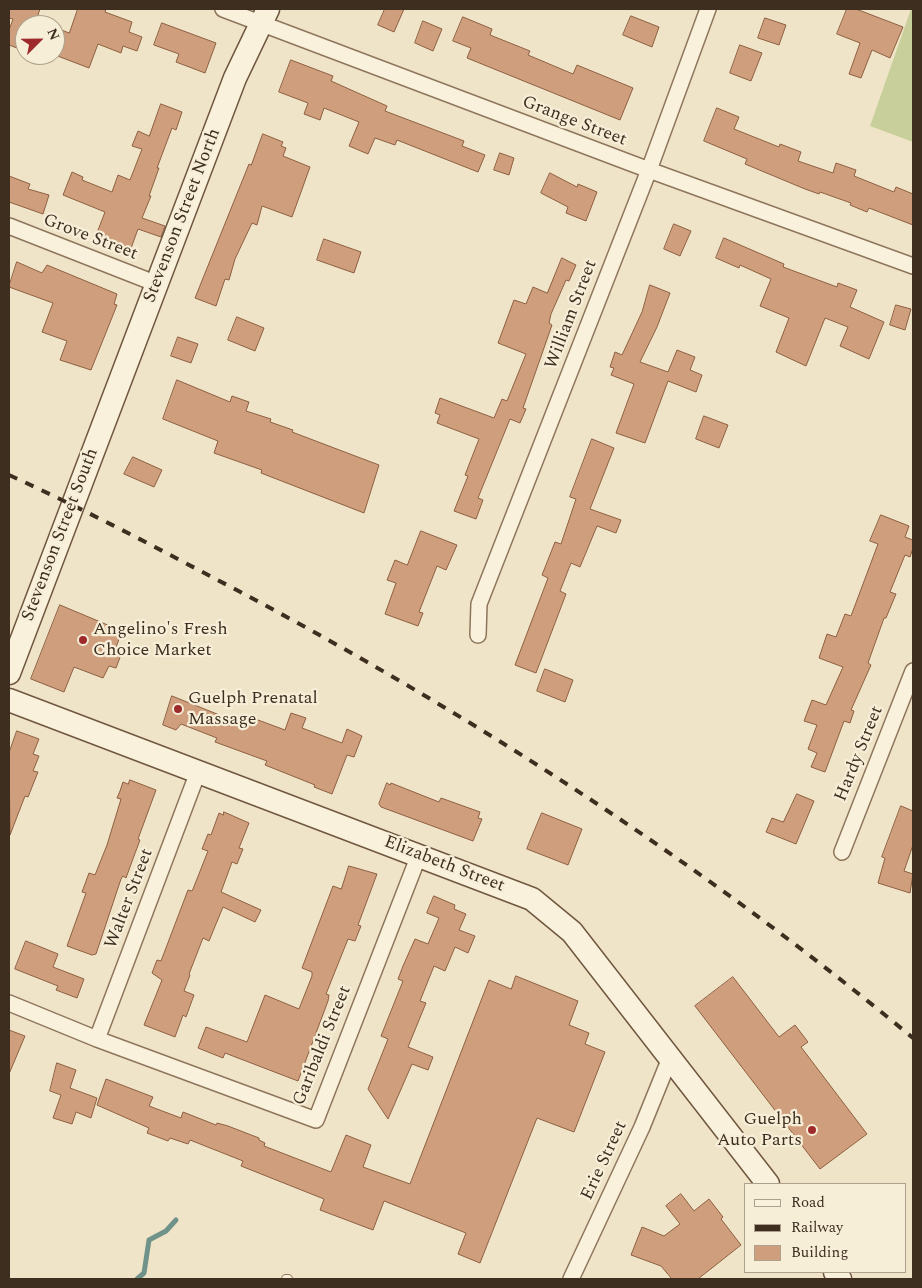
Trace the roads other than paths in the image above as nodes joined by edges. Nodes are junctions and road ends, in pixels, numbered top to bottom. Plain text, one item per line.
1 (223, 9) edge
2 (708, 9) edge
3 (263, 16) edge
4 (649, 170) junction
5 (9, 226) edge
6 (913, 266) edge
7 (157, 284) junction
8 (103, 425) joint
9 (478, 635) dead end
10 (913, 670) edge
11 (9, 673) edge
12 (9, 700) edge
13 (198, 772) junction
14 (842, 852) dead end
15 (419, 855) junction
16 (9, 1003) edge
17 (97, 1039) junction
18 (670, 1058) junction
19 (767, 1183) edge
20 (571, 1279) edge

1 - 3 street, Grange Street
2 - 4 street, William Street
3 - 4 street, Grange Street
3 - 7 main road, Stevenson Street North
4 - 6 street, Grange Street
4 - 9 street, William Street
5 - 7 street, Grove Street
7 - 8 main road, Stevenson Street North
8 - 11 main road, Stevenson Street South
10 - 14 street, Hardy Street
12 - 13 main road, Elizabeth Street
13 - 15 main road, Elizabeth Street
13 - 17 street, Walter Street
15 - 17 street, Garibaldi Street
15 - 18 main road, Elizabeth Street
16 - 17 street
18 - 19 main road, Elizabeth Street
18 - 20 street, Erie Street

